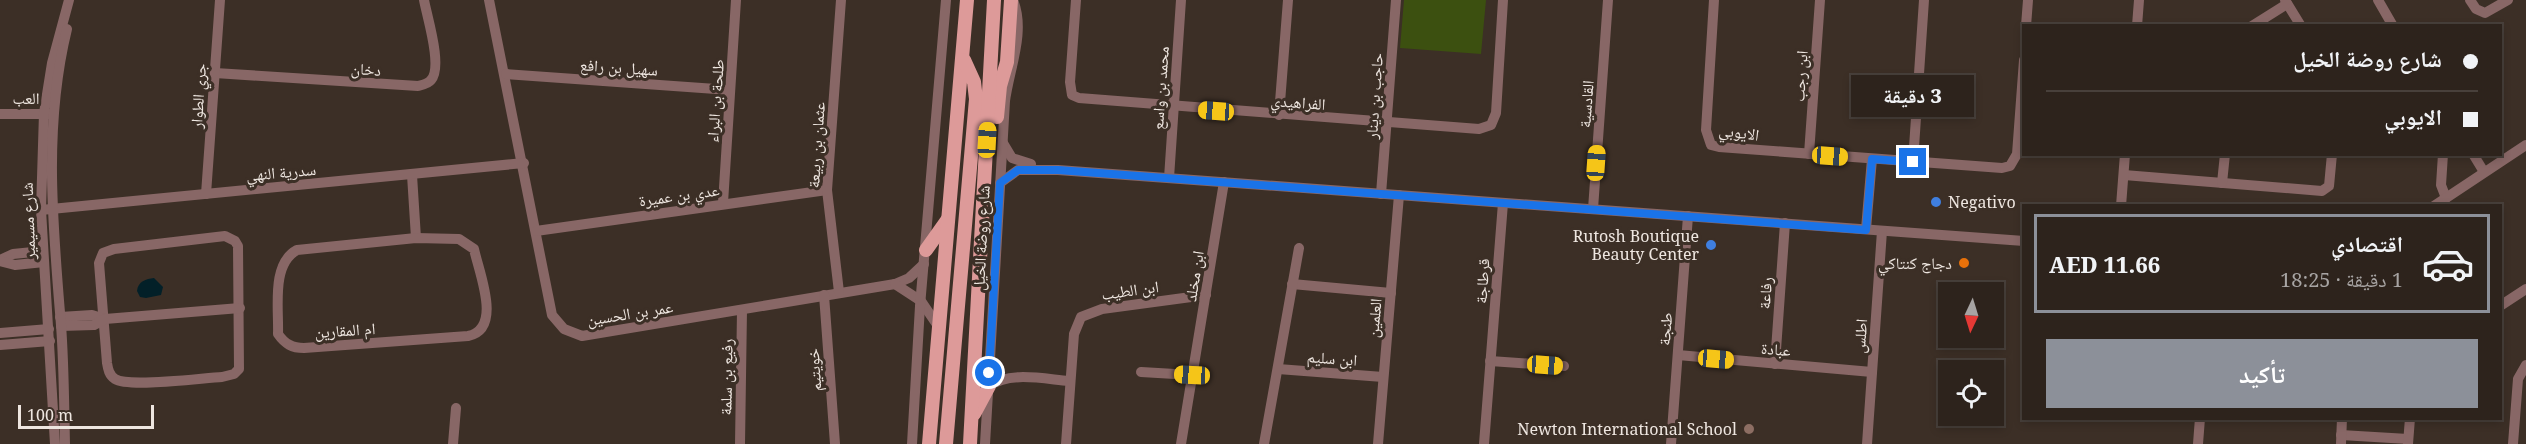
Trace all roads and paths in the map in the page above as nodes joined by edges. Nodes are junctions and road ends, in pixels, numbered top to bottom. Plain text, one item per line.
1 (69, 0) edge
2 (76, 0) edge
3 (220, 0) edge
4 (424, 0) edge
5 (489, 0) edge
6 (736, 0) edge
7 (841, 0) edge
8 (946, 0) edge
9 (967, 0) edge
10 (994, 0) edge
11 (1012, 0) edge
12 (1076, 0) edge
13 (1181, 0) edge
14 (1288, 0) edge
15 (1396, 0) edge
16 (1503, 0) edge
17 (1608, 0) edge
18 (1714, 0) edge
19 (1820, 0) edge
20 (1924, 0) edge
21 (2028, 0) edge
22 (2139, 0) edge
23 (2378, 0) edge
24 (2470, 0) edge
25 (2508, 0) edge
26 (2286, 2) edge
27 (2026, 24) edge
28 (2137, 24) edge
29 (2255, 24) edge
30 (2300, 24) edge
31 (2392, 24) edge
32 (963, 58) junction
33 (215, 73) junction
34 (506, 74) junction
35 (2022, 87) edge
36 (730, 90) junction
37 (1174, 108) junction
38 (0, 114) edge
39 (48, 114) junction
40 (1279, 115) junction
41 (1387, 123) junction
42 (1002, 143) junction
43 (2526, 145) edge
44 (1809, 154) junction
45 (2125, 156) edge
46 (2224, 156) edge
47 (2332, 156) edge
48 (2443, 156) edge
49 (2474, 156) edge
50 (1872, 159) junction
51 (1913, 162) junction
52 (524, 163) junction
53 (1058, 170) junction
54 (2484, 172) junction
55 (411, 175) junction
56 (2124, 175) junction
57 (1169, 178) junction
58 (1224, 182) junction
59 (1000, 183) junction
60 (2222, 183) junction
61 (984, 187) junction
62 (827, 190) junction
63 (206, 194) junction
64 (1381, 194) junction
65 (1399, 195) junction
66 (2446, 198) junction
67 (723, 203) junction
68 (1503, 203) junction
69 (2121, 204) edge
70 (2437, 204) edge
71 (1593, 209) junction
72 (46, 210) junction
73 (1688, 216) junction
74 (949, 217) junction
75 (1785, 224) junction
76 (1866, 230) junction
77 (536, 231) junction
78 (1882, 231) junction
79 (416, 238) junction
80 (2022, 241) edge
81 (1299, 248) dead end
82 (44, 257) junction
83 (925, 257) junction
84 (0, 260) edge
85 (895, 284) junction
86 (1292, 284) junction
87 (2526, 289) edge
88 (839, 292) junction
89 (1391, 293) junction
90 (824, 295) junction
91 (1206, 295) junction
92 (921, 301) junction
93 (2502, 305) edge
94 (240, 308) junction
95 (742, 310) junction
96 (105, 319) junction
97 (60, 322) junction
98 (49, 329) junction
99 (939, 329) junction
100 (0, 333) edge
101 (976, 340) junction
102 (50, 341) junction
103 (0, 345) edge
104 (1678, 355) junction
105 (990, 360) junction
106 (1490, 361) junction
107 (1774, 364) junction
108 (2526, 365) edge
109 (1564, 366) dead end
110 (1278, 369) junction
111 (1141, 372) dead end
112 (1872, 372) junction
113 (1192, 375) junction
114 (1383, 377) junction
115 (1018, 378) junction
116 (1069, 381) junction
117 (988, 386) junction
118 (456, 408) dead end
119 (972, 419) junction
120 (2200, 420) edge
121 (2342, 420) edge
122 (2410, 420) edge
123 (2341, 439) edge
124 (2408, 442) edge
125 (55, 444) edge
126 (65, 444) edge
127 (453, 444) edge
128 (740, 444) edge
129 (835, 444) edge
130 (912, 444) edge
131 (929, 444) edge
132 (946, 444) edge
133 (970, 444) edge
134 (985, 444) edge
135 (1066, 444) edge
136 (1181, 444) edge
137 (1264, 444) edge
138 (1378, 444) edge
139 (1484, 444) edge
140 (1671, 444) edge
141 (1867, 444) edge
142 (2198, 444) edge
143 (2513, 444) edge

1 - 39 street, شارع مسيمير
2 - 39 street, شارع مسيمير
3 - 33 street, جري الطوار
4 - 33 street, دخان
5 - 34 street, عمر بن الحسين
6 - 36 street, طلحة بن البراء
7 - 62 street, عثمان بن ربيعة
8 - 83 street
9 - 32 main road, شارع روضة الخيل
10 - 61 main road, شارع روضة الخيل
11 - 42 street, شارع روضة الخيل
11 - 61 main road
12 - 37 street, الفراهيدي
13 - 37 street, محمد بن واسع
14 - 40 street
15 - 41 street, حاجب بن دينار
16 - 41 street, الفراهيدي
17 - 71 street, القادسية
18 - 44 street, الايوبي
19 - 44 street, ابن رجب
20 - 51 street
21 - 27 street
22 - 28 street
23 - 31 street
24 - 25 street
26 - 29 street
26 - 30 street
32 - 74 main road, شارع روضة الخيل
32 - 132 main road
33 - 63 street, جري الطوار
34 - 36 street, سهيل بن رافع
34 - 52 street, عمر بن الحسين
35 - 51 street, الايوبي
36 - 67 street, طلحة بن البراء
37 - 40 street, الفراهيدي
37 - 57 street, محمد بن واسع
38 - 39 street, العب
39 - 72 street, شارع مسيمير
40 - 41 street, الفراهيدي
41 - 64 street, حاجب بن دينار
42 - 53 street
42 - 59 street, شارع روضة الخيل
43 - 54 street
44 - 50 street, الايوبي
45 - 56 street
46 - 60 street
47 - 60 street
48 - 66 street
49 - 54 street
50 - 51 street, الايوبي
50 - 76 street
52 - 55 street, سدرية النهي
52 - 77 street, عمر بن الحسين
53 - 57 street
53 - 59 street
54 - 66 street
55 - 63 street, سدرية النهي
55 - 79 street
56 - 60 street
56 - 69 street
57 - 58 street
58 - 64 street
58 - 91 street, ابن مخلد
59 - 105 street, شارع روضة الخيل
61 - 101 main road, شارع روضة الخيل
62 - 67 street, عدي بن عميرة
62 - 88 street, عثمان بن ربيعة
63 - 72 street, سدرية النهي
64 - 65 street
65 - 68 street
65 - 89 street, العلمين
66 - 70 street
67 - 77 street, عدي بن عميرة
68 - 71 street
68 - 106 street, قرطاجة
71 - 73 street
72 - 82 street, شارع مسيمير
72 - 97 street, شارع مسيمير
73 - 75 street
73 - 104 street, طنجة
74 - 83 main road
74 - 99 main road, شارع روضة الخيل
75 - 76 street
75 - 107 street, رفاعة
76 - 78 street
77 - 95 street, عمر بن الحسين
78 - 80 street
78 - 112 street, اطلس
79 - 79 street, ام المقارين
81 - 86 street
82 - 84 street
82 - 98 street, شارع مسيمير
83 - 85 street, عمر بن الحسين
83 - 92 street
85 - 88 street, عمر بن الحسين
85 - 92 street
86 - 89 street
86 - 110 street
87 - 93 street
88 - 90 street, عمر بن الحسين
89 - 114 street, العلمين
90 - 95 street, عمر بن الحسين
90 - 129 street, خويتيم
91 - 113 street, ابن مخلد
91 - 116 street, ابن الطيب
92 - 99 street
92 - 130 street
94 - 96 street
94 - 96 street
94 - 96 street
95 - 128 street, رفيع بن سلمة
96 - 97 street
97 - 126 street, شارع مسيمير
98 - 100 street
98 - 102 street, شارع مسيمير
99 - 131 main road, شارع روضة الخيل
101 - 105 street
101 - 119 main road, شارع روضة الخيل
102 - 103 street
102 - 125 street, شارع مسيمير
104 - 107 street, عبادة
104 - 140 street, طنجة
105 - 115 street
105 - 117 street, شارع روضة الخيل
106 - 109 street
106 - 139 street, قرطاجة
107 - 112 street, عبادة
108 - 143 street
110 - 114 street, ابن سليم
110 - 137 street
111 - 113 street
112 - 141 street, اطلس
113 - 136 street, ابن مخلد
114 - 138 street, العلمين
115 - 116 street
115 - 117 street
116 - 135 street, ابن الطيب
117 - 119 main road
117 - 134 street, شارع روضة الخيل
118 - 127 street
119 - 133 main road, شارع روضة الخيل
120 - 142 street
121 - 123 street
122 - 124 street
123 - 124 street

